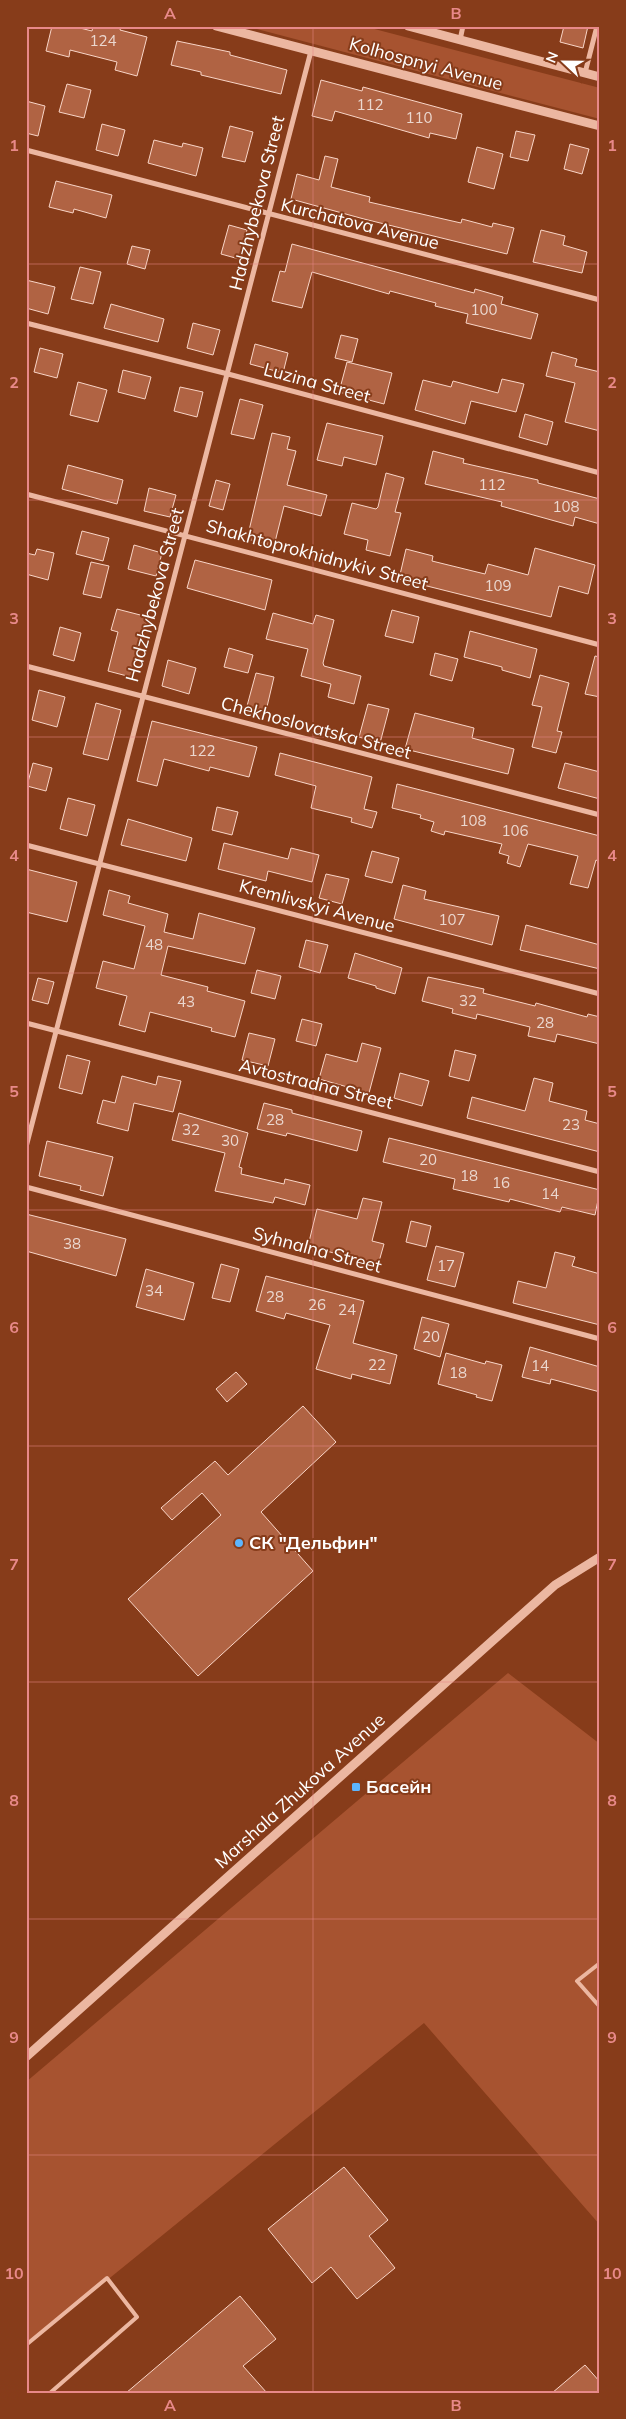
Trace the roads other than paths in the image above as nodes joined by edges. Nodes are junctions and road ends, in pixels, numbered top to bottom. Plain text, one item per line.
1 (216, 26) edge
2 (408, 26) edge
3 (463, 26) edge
4 (597, 26) edge
5 (460, 40) junction
6 (311, 51) junction
7 (585, 73) junction
8 (600, 76) edge
9 (600, 126) edge
10 (26, 150) edge
11 (268, 214) junction
12 (600, 300) edge
13 (26, 323) edge
14 (228, 374) junction
15 (600, 473) edge
16 (26, 494) edge
17 (185, 535) junction
18 (600, 645) edge
19 (26, 666) edge
20 (143, 697) junction
21 (600, 815) edge
22 (26, 845) edge
23 (101, 864) junction
24 (600, 994) edge
25 (26, 1023) edge
26 (56, 1031) junction
27 (26, 1147) edge
28 (600, 1172) edge
29 (26, 1187) edge
30 (600, 1340) edge
31 (600, 1557) edge
32 (600, 1963) edge
33 (600, 2007) edge
34 (26, 2057) edge
35 (26, 2345) edge
36 (50, 2393) edge

1 - 6 street, Kolhospnyi Avenue
2 - 5 street, Kolhospnyi Avenue
3 - 5 street
4 - 7 street
5 - 7 street, Kolhospnyi Avenue
6 - 9 street, Kolhospnyi Avenue
6 - 11 street, Hadzhybekova Street
7 - 8 street, Kolhospnyi Avenue
10 - 11 street, Kurchatova Avenue
11 - 12 street, Kurchatova Avenue
11 - 14 street, Hadzhybekova Street
13 - 14 street, Luzina Street
14 - 15 street, Luzina Street
14 - 17 street, Hadzhybekova Street
16 - 17 street, Shakhtoprokhidnykiv Street
17 - 18 street, Shakhtoprokhidnykiv Street
17 - 20 street, Hadzhybekova Street
19 - 20 street, Chekhoslovatska Street
20 - 21 street, Chekhoslovatska Street
20 - 23 street, Hadzhybekova Street
22 - 23 street, Kremlivskyi Avenue
23 - 24 street, Kremlivskyi Avenue
23 - 26 street, Hadzhybekova Street
25 - 26 street, Avtostradna Street
26 - 27 street, Hadzhybekova Street
26 - 28 street, Avtostradna Street
29 - 30 street, Syhnalna Street
31 - 34 street, Marshala Zhukova Avenue
32 - 33 lane
35 - 36 lane

